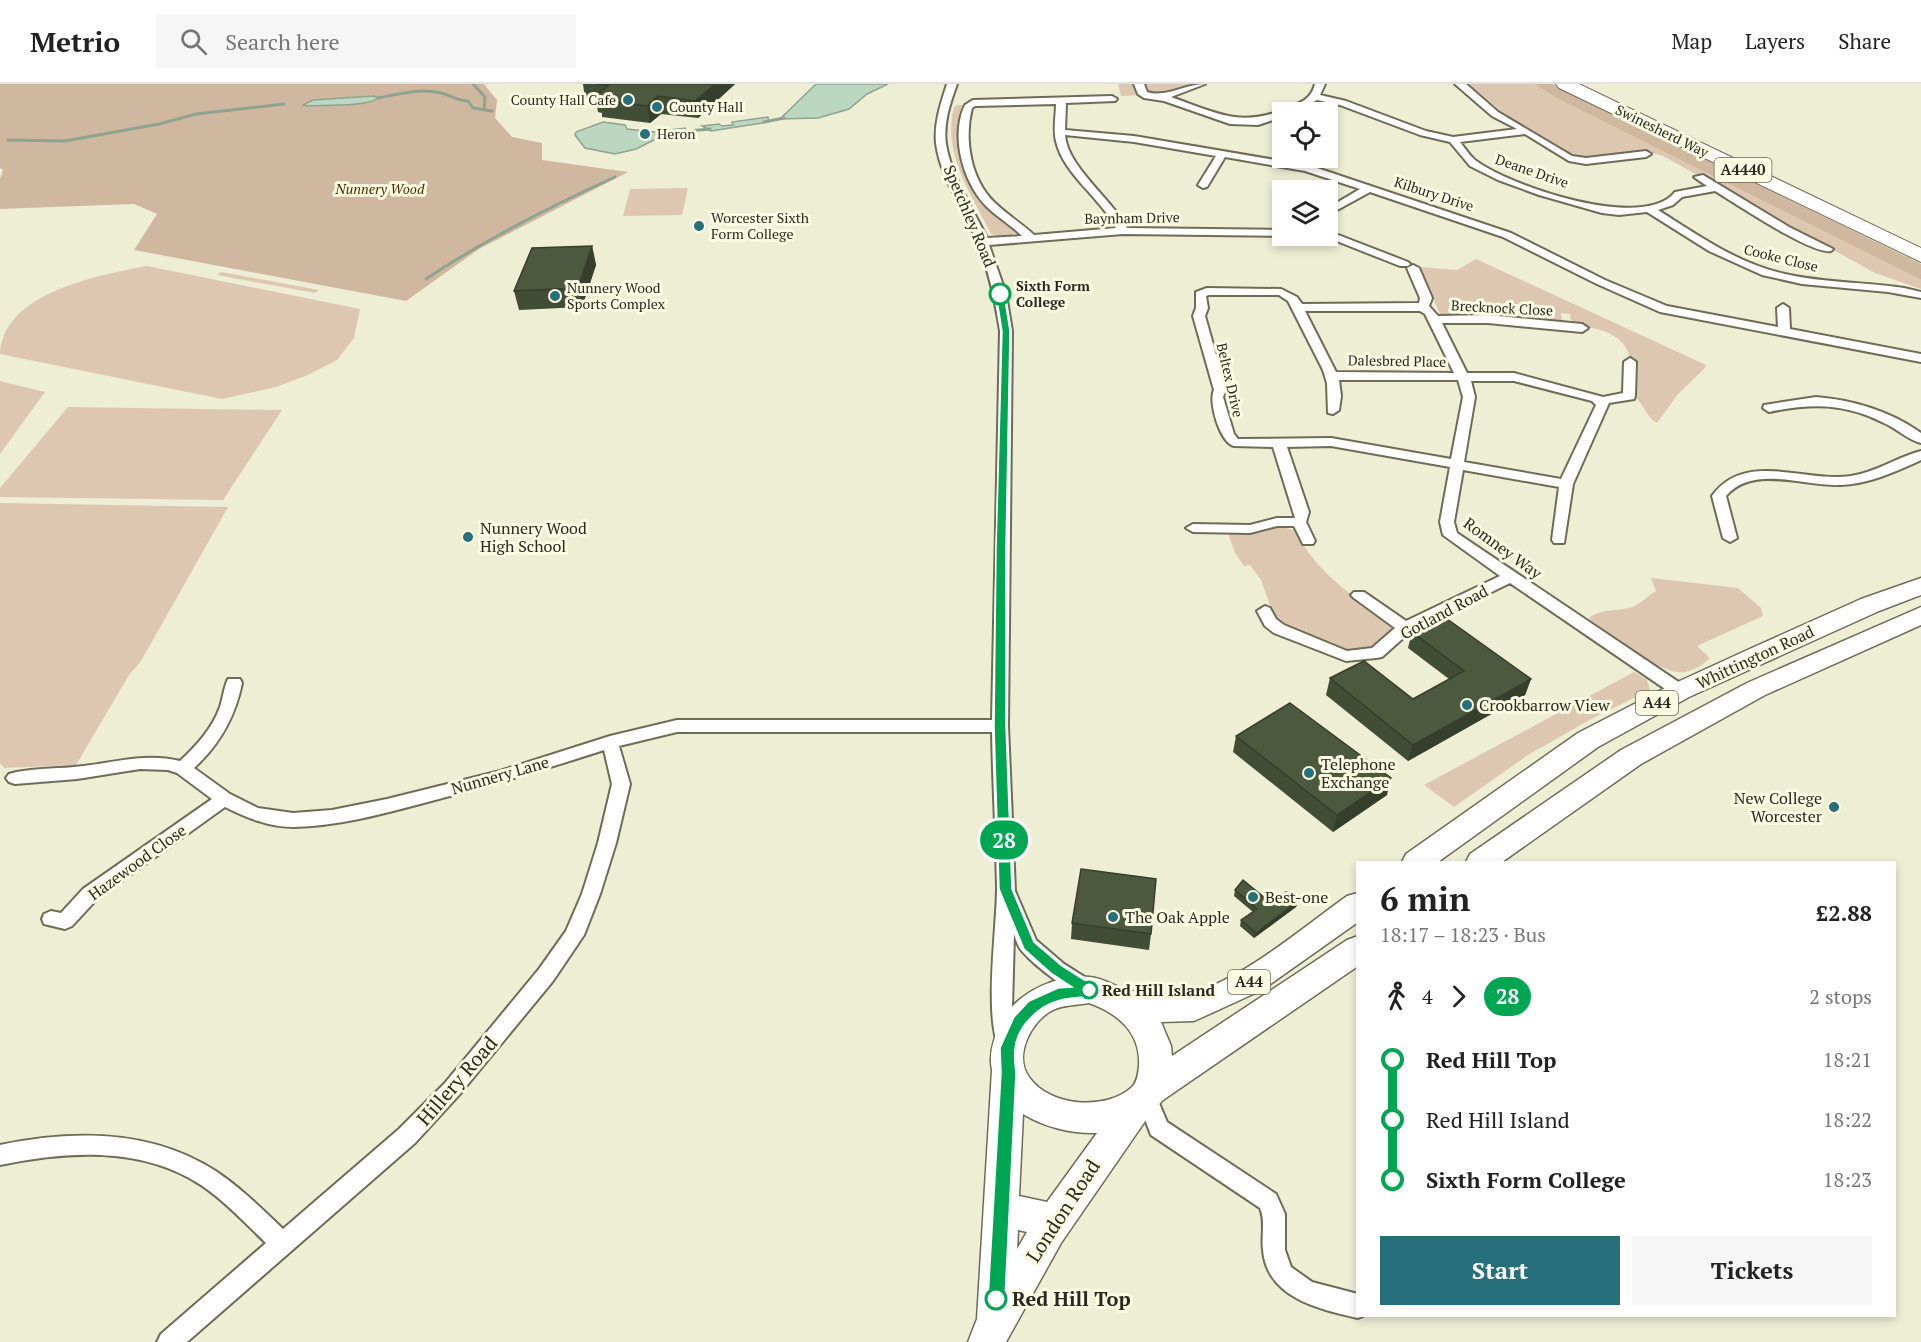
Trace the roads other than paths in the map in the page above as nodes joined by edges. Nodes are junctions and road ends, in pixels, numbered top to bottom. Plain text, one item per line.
1 (952, 84) edge
2 (1139, 84) edge
3 (1200, 84) edge
4 (1320, 84) edge
5 (1460, 84) edge
6 (1565, 84) edge
7 (1585, 84) edge
8 (1161, 97) junction
9 (1317, 97) junction
10 (1112, 99) dead end
11 (1061, 100) junction
12 (1311, 102) edge
13 (1272, 117) edge
14 (1526, 131) junction
15 (1060, 132) junction
16 (1453, 140) junction
17 (1222, 154) junction
18 (1646, 154) dead end
19 (1699, 177) dead end
20 (1203, 185) dead end
21 (1370, 188) junction
22 (1715, 188) junction
23 (1338, 206) edge
24 (1648, 208) junction
25 (1122, 231) junction
26 (1272, 233) edge
27 (1030, 237) junction
28 (1338, 238) edge
29 (983, 242) junction
30 (1921, 243) edge
31 (1827, 249) dead end
32 (1921, 256) edge
33 (1921, 295) edge
34 (1423, 307) junction
35 (1298, 308) junction
36 (1783, 308) dead end
37 (1434, 320) junction
38 (1582, 328) dead end
39 (1784, 333) junction
40 (1921, 358) edge
41 (1629, 362) dead end
42 (1331, 376) junction
43 (1463, 377) junction
44 (1601, 401) junction
45 (1769, 408) dead end
46 (1333, 410) dead end
47 (1921, 439) edge
48 (1279, 444) junction
49 (1921, 455) edge
50 (1457, 465) junction
51 (1566, 484) junction
52 (1299, 522) junction
53 (1192, 528) dead end
54 (1730, 538) dead end
55 (1559, 540) dead end
56 (1308, 541) dead end
57 (1510, 577) junction
58 (1921, 586) edge
59 (1359, 595) dead end
60 (1265, 611) dead end
61 (1921, 615) edge
62 (1405, 628) junction
63 (1279, 629) junction
64 (1267, 642) dead end
65 (234, 683) dead end
66 (1680, 692) junction
67 (1000, 726) junction
68 (610, 742) junction
69 (183, 768) junction
70 (15, 778) dead end
71 (224, 799) junction
72 (1418, 861) edge
73 (1482, 861) edge
74 (1006, 889) junction
75 (1356, 906) edge
76 (51, 919) dead end
77 (1356, 950) edge
78 (1089, 990) junction
79 (1122, 1003) junction
80 (1008, 1060) junction
81 (1145, 1096) junction
82 (0, 1155) edge
83 (1001, 1209) junction
84 (1054, 1221) junction
85 (284, 1244) junction
86 (999, 1251) joint
87 (1356, 1306) edge
88 (991, 1332) edge
89 (169, 1342) edge

1 - 29 street, Spetchley Road
2 - 8 street
3 - 8 street
4 - 9 street
5 - 14 street
6 - 32 highway, Swinesherd Way / A4440
7 - 30 highway, Swinesherd Way / A4440
8 - 13 street
9 - 12 street
9 - 16 street
10 - 11 street
11 - 15 street
11 - 27 street
14 - 16 street
14 - 18 street
15 - 17 street, Kilbury Drive
15 - 25 street
16 - 24 street, Deane Drive
17 - 20 street
17 - 21 street, Kilbury Drive
19 - 22 street
21 - 23 street
21 - 39 street, Kilbury Drive
22 - 24 street, Deane Drive
22 - 31 street
24 - 33 street, Cooke Close
25 - 26 street, Baynham Drive
25 - 27 street, Baynham Drive
27 - 29 street, Baynham Drive
28 - 34 street, Romney Way
29 - 67 street, Spetchley Road
34 - 35 street
34 - 37 street, Romney Way
35 - 42 street, Dalesbred Place
35 - 48 street, Beltex Drive
36 - 39 street
37 - 38 street, Brecknock Close
37 - 43 street, Romney Way
39 - 40 street, Kilbury Drive
41 - 44 street
42 - 43 street, Dalesbred Place
42 - 46 street, Dalesbred Place
43 - 44 street, Dalesbred Place
43 - 50 street, Romney Way
44 - 51 street
45 - 47 street
48 - 50 street, Beltex Drive
48 - 52 street
49 - 54 street
50 - 51 street, Beltex Drive
50 - 57 street, Romney Way
51 - 55 street
52 - 53 street
52 - 56 street
57 - 62 street, Gotland Road
57 - 66 street, Romney Way
58 - 66 main road, Whittington Road / A44
59 - 62 street
60 - 63 street, Gotland Road
61 - 73 main road, Whittington Road / A44
62 - 63 street, Gotland Road
63 - 64 street
65 - 69 street
66 - 72 main road, Whittington Road / A44
67 - 68 street, Nunnery Lane
67 - 74 street, Spetchley Road
68 - 71 street, Nunnery Lane
68 - 85 street, Hillery Road
69 - 70 street, Nunnery Lane
69 - 71 street, Nunnery Lane
71 - 76 street, Hazewood Close
74 - 78 street, Spetchley Road
74 - 80 street, Spetchley Road
75 - 79 main road, A44
77 - 81 main road, A44
78 - 79 main road, A44
78 - 80 main road, A44
79 - 81 main road, A44
80 - 81 main road, A44
80 - 83 main road, Spetchley Road / A44
81 - 84 main road, London Road / A44
81 - 87 street
82 - 85 street
83 - 84 main road
83 - 86 main road, Spetchley Road / A44
84 - 88 main road, London Road / A44
85 - 89 street, Hillery Road
86 - 88 main road, London Road / A44

